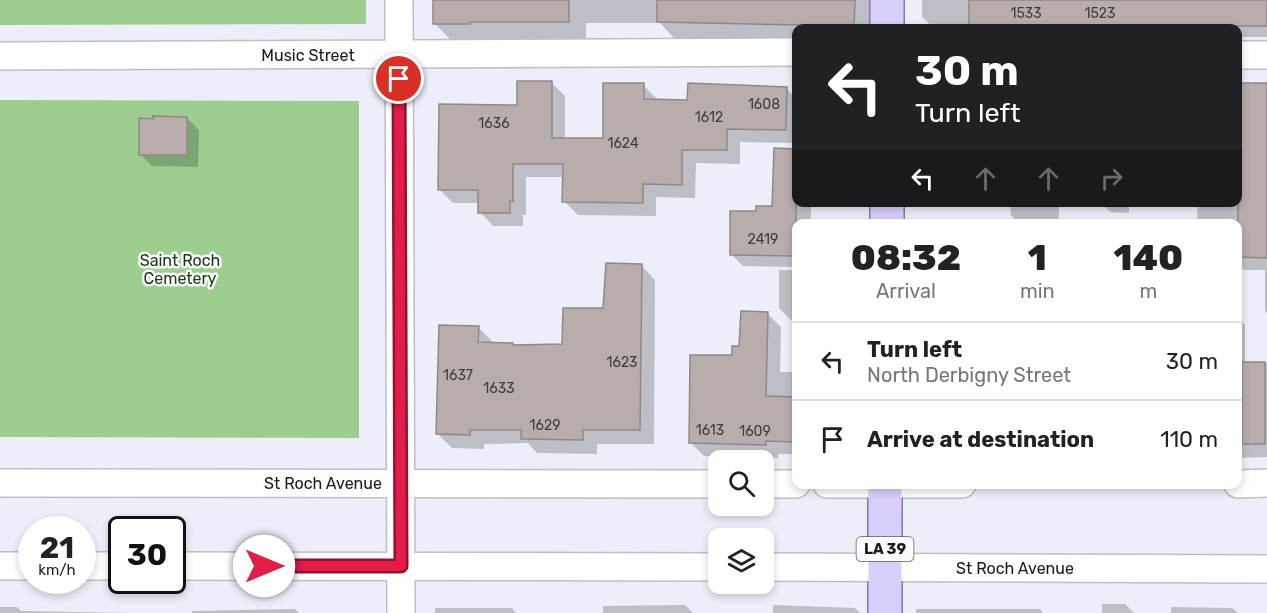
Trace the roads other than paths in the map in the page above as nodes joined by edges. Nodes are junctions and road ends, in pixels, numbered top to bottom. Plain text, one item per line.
1 (399, 0) edge
2 (887, 0) edge
3 (888, 24) edge
4 (792, 52) edge
5 (399, 55) junction
6 (1242, 55) edge
7 (1267, 55) edge
8 (0, 56) edge
9 (0, 483) edge
10 (401, 483) junction
11 (1242, 483) edge
12 (1267, 483) edge
13 (708, 484) edge
14 (774, 484) edge
15 (792, 484) edge
16 (885, 489) edge
17 (0, 566) edge
18 (18, 566) edge
19 (186, 566) edge
20 (401, 566) junction
21 (708, 567) edge
22 (774, 567) edge
23 (885, 567) junction
24 (1267, 569) edge
25 (401, 613) edge
26 (885, 613) edge

1 - 5 street
2 - 3 main road
4 - 5 street, Music Street
5 - 8 street, Music Street
5 - 10 street
6 - 7 street
9 - 10 street, St Roch Avenue
10 - 13 street, St Roch Avenue
10 - 20 street
11 - 12 street
14 - 15 street
16 - 23 main road, LA 39
17 - 18 street
19 - 20 street
20 - 21 street
20 - 25 street
22 - 23 street, St Roch Avenue
23 - 24 street, St Roch Avenue
23 - 26 main road, LA 39

